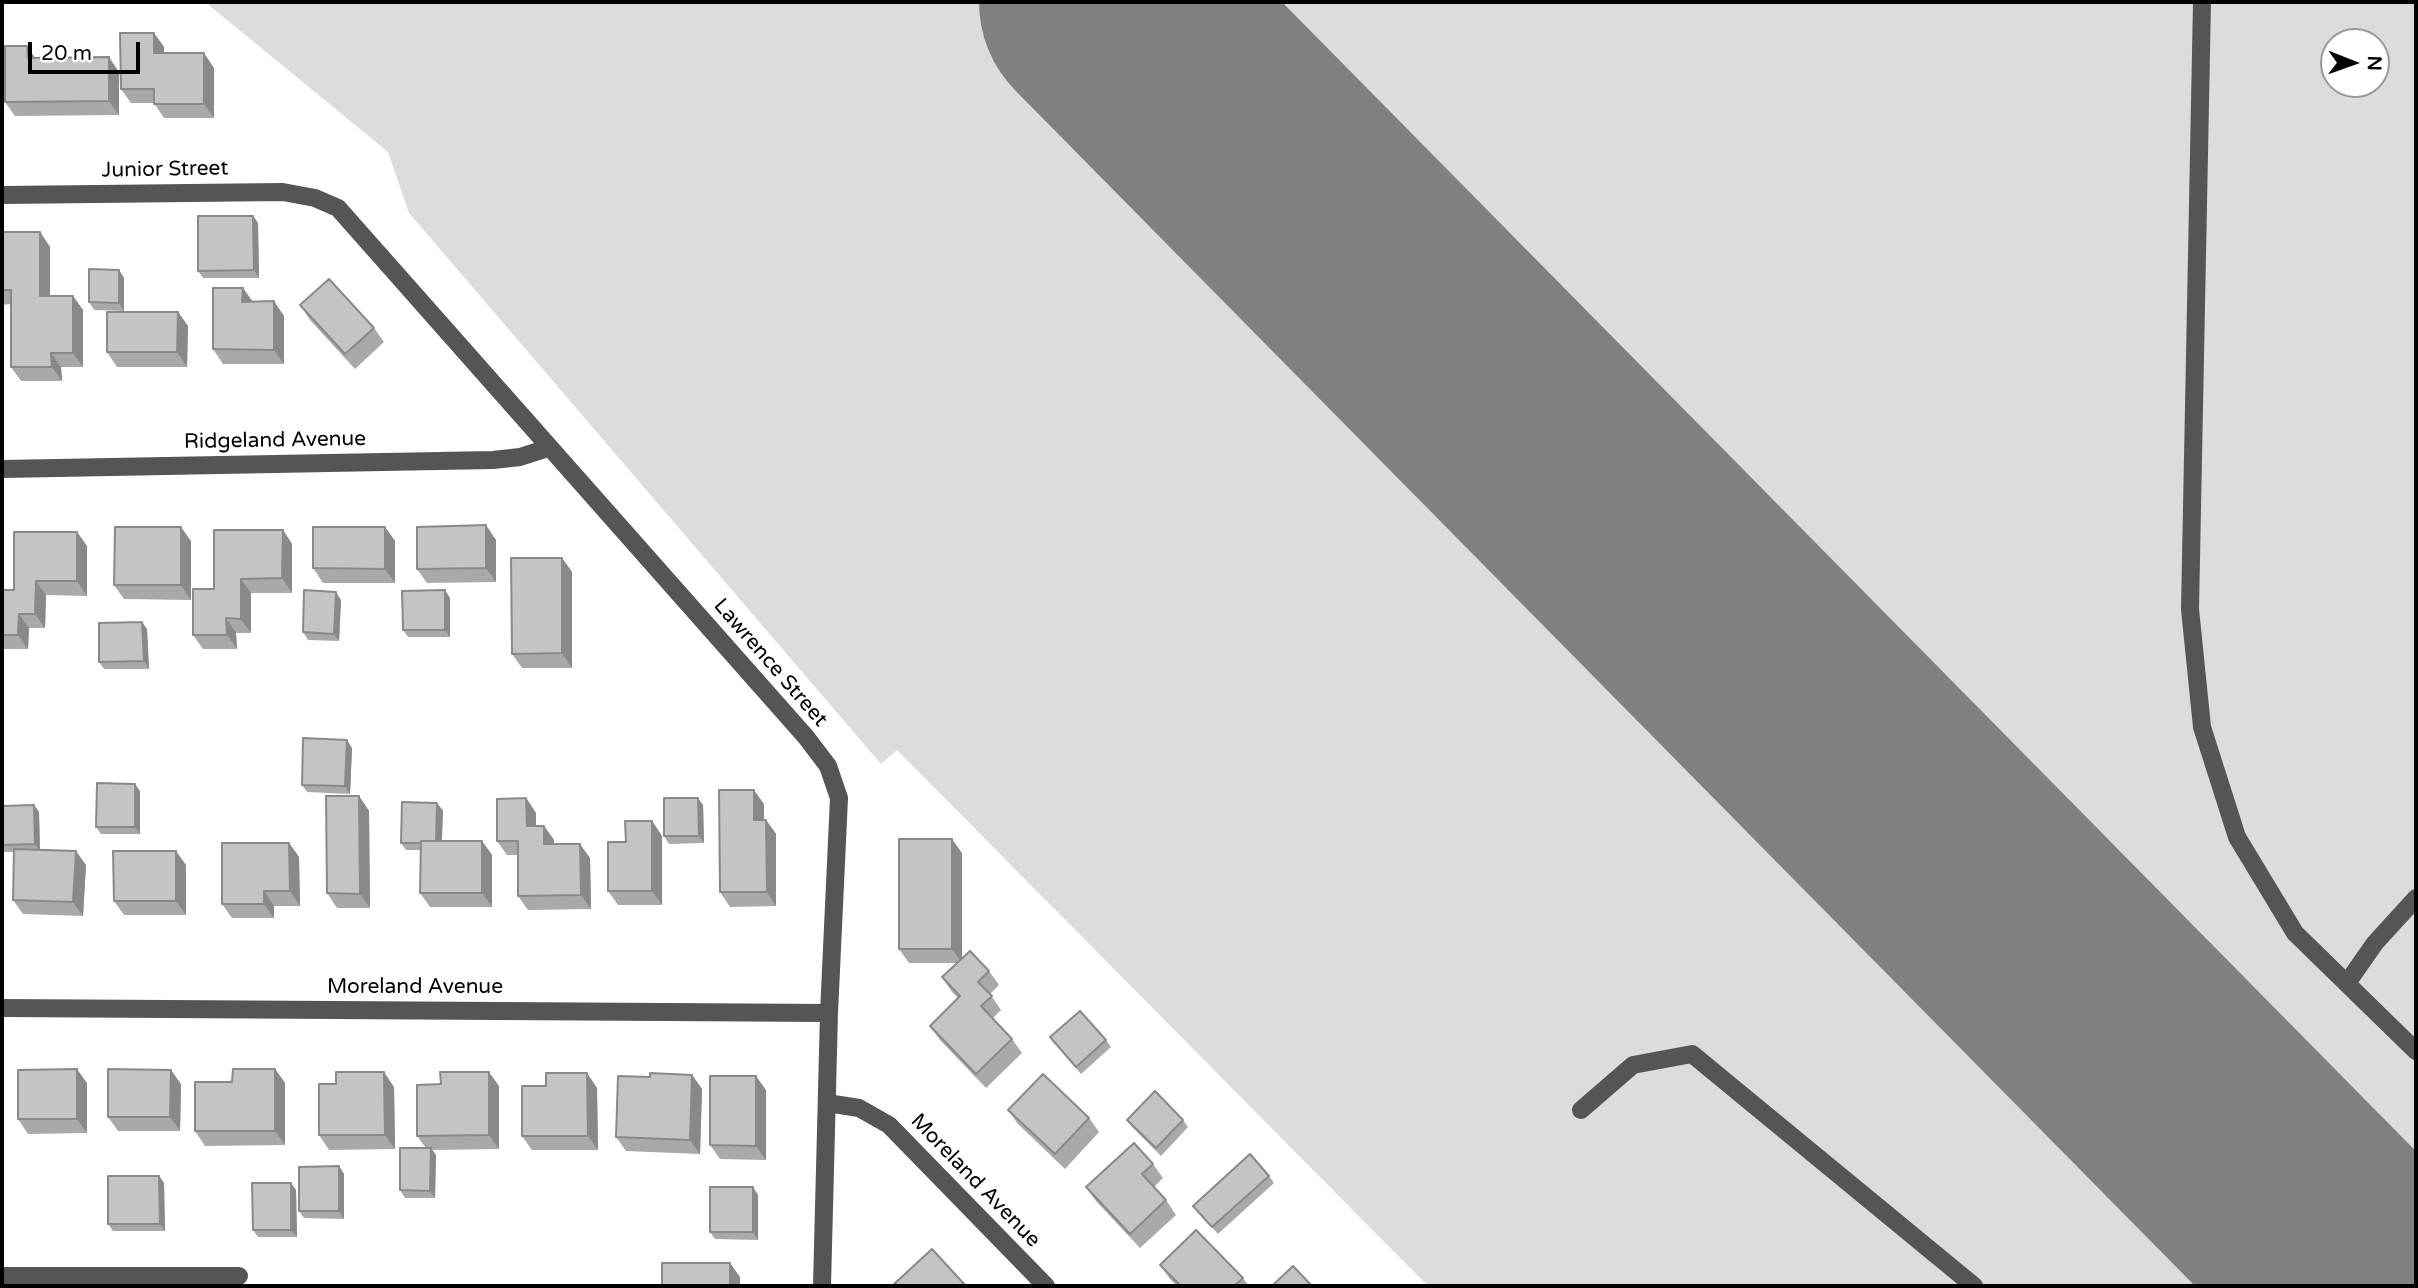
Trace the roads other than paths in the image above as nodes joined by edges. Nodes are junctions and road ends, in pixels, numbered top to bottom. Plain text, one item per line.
1 (2202, 2) edge
2 (2, 195) edge
3 (328, 203) joint
4 (548, 448) junction
5 (2, 469) edge
6 (2416, 898) edge
7 (2347, 982) junction
8 (2, 1008) edge
9 (829, 1013) junction
10 (2416, 1051) edge
11 (827, 1103) junction
12 (1581, 1110) dead end
13 (2, 1276) edge
14 (239, 1276) dead end
15 (822, 1286) edge
16 (1046, 1286) edge
17 (1974, 1286) edge

1 - 7 street
2 - 3 street, Junior Street
3 - 4 street, Lawrence Street
4 - 5 street, Ridgeland Avenue
4 - 9 street, Lawrence Street
6 - 7 street
7 - 10 street
8 - 9 street, Moreland Avenue
9 - 11 street, Lawrence Street
11 - 15 street, Lawrence Street
11 - 16 street, Moreland Avenue
12 - 17 street
13 - 14 street

